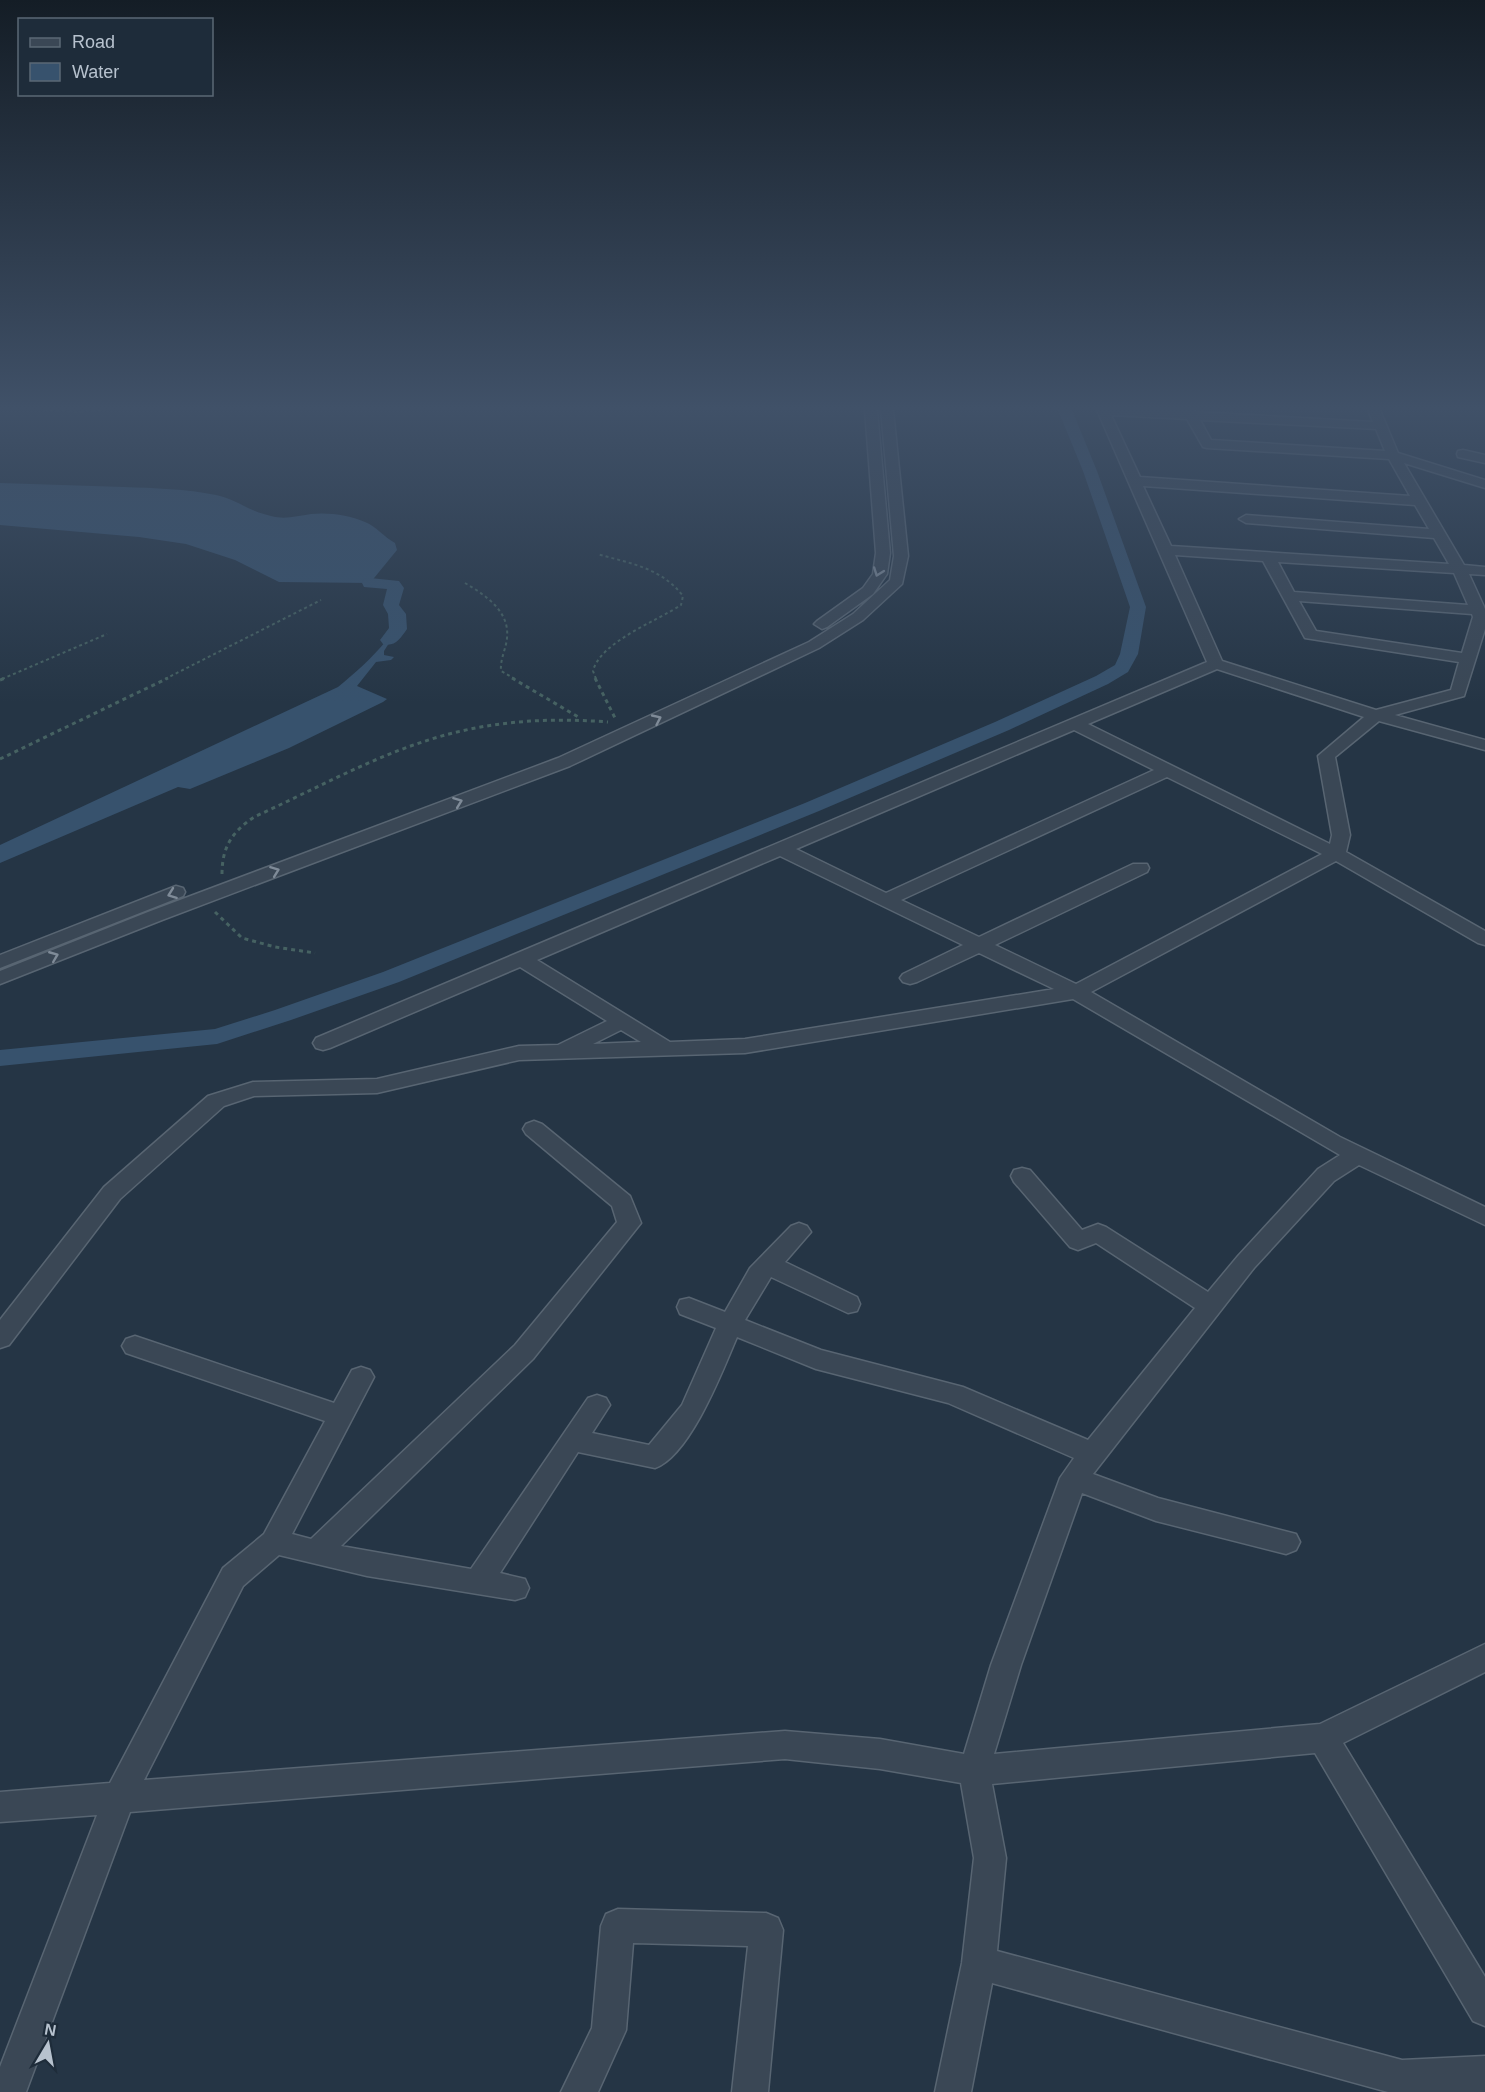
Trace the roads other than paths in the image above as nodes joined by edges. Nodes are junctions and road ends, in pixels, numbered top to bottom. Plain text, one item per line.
1 (886, 508) edge
2 (889, 508) edge
3 (1147, 508) edge
4 (1235, 508) edge
5 (1271, 508) edge
6 (1423, 508) edge
7 (1240, 509) junction
8 (890, 533) junction
9 (1439, 534) junction
10 (1165, 550) junction
11 (1268, 556) junction
12 (1459, 569) junction
13 (1485, 572) edge
14 (1290, 596) junction
15 (1478, 610) junction
16 (1468, 659) junction
17 (1216, 664) junction
18 (1376, 715) junction
19 (1075, 724) junction
20 (1485, 745) edge
21 (1168, 770) junction
22 (781, 849) junction
23 (1336, 854) junction
24 (1140, 868) dead end
25 (228, 881) junction
26 (885, 900) junction
27 (1485, 939) edge
28 (978, 945) junction
29 (522, 959) junction
30 (0, 962) edge
31 (0, 978) edge
32 (910, 978) dead end
33 (1076, 992) junction
34 (623, 1021) junction
35 (323, 1043) dead end
36 (668, 1049) junction
37 (559, 1052) junction
38 (534, 1129) dead end
39 (1358, 1155) junction
40 (1022, 1176) dead end
41 (1481, 1210) edge
42 (799, 1232) dead end
43 (769, 1265) junction
44 (848, 1304) dead end
45 (1211, 1306) junction
46 (689, 1307) dead end
47 (730, 1325) junction
48 (0, 1338) edge
49 (135, 1346) dead end
50 (362, 1377) dead end
51 (597, 1406) dead end
52 (340, 1416) junction
53 (572, 1440) junction
54 (1093, 1454) junction
55 (1074, 1478) junction
56 (273, 1542) junction
57 (1286, 1542) dead end
58 (316, 1551) junction
59 (479, 1581) junction
60 (515, 1588) dead end
61 (1485, 1657) edge
62 (1323, 1738) junction
63 (974, 1771) junction
64 (119, 1798) junction
65 (0, 1807) edge
66 (979, 1962) junction
67 (1485, 2009) edge
68 (1485, 2073) edge
69 (1401, 2085) edge
70 (8, 2092) edge
71 (579, 2092) edge
72 (750, 2092) edge
73 (953, 2092) edge

1 - 8 street
2 - 8 street
3 - 10 street
4 - 7 street
5 - 7 street
6 - 9 street
7 - 9 street
8 - 25 street
9 - 12 street
10 - 11 street
10 - 17 street
11 - 12 street
11 - 14 street
12 - 13 street
12 - 15 street
14 - 15 street
14 - 16 street
15 - 16 street
16 - 18 street
17 - 18 street
17 - 19 street
18 - 20 street
18 - 23 street
19 - 21 street
19 - 22 street
21 - 23 street
21 - 26 street
22 - 26 street
22 - 29 street
23 - 27 street
23 - 33 street
24 - 28 street
25 -> 30 street
31 -> 25 street
26 - 28 street
28 - 32 street
28 - 33 street
29 - 34 street
29 - 35 street
33 - 36 street
33 - 39 street
34 - 36 street
34 - 37 street
36 - 37 street
37 - 48 street
38 - 58 street
39 - 41 street
39 - 45 street
40 - 45 street
42 - 43 street
43 - 44 street
43 - 47 street
45 - 54 street
46 - 47 street
47 - 53 street
47 - 54 street
49 - 52 street
50 - 52 street
51 - 53 street
52 - 56 street
53 - 59 street
54 - 55 street
55 - 57 street
55 - 63 street
56 - 58 street
56 - 64 street
58 - 59 street
59 - 60 street
61 - 62 street
62 - 63 street
62 - 67 street
63 - 64 street
63 - 66 street
64 - 65 street
64 - 70 street
66 - 69 street
66 - 73 street
68 - 69 street
71 - 72 street

